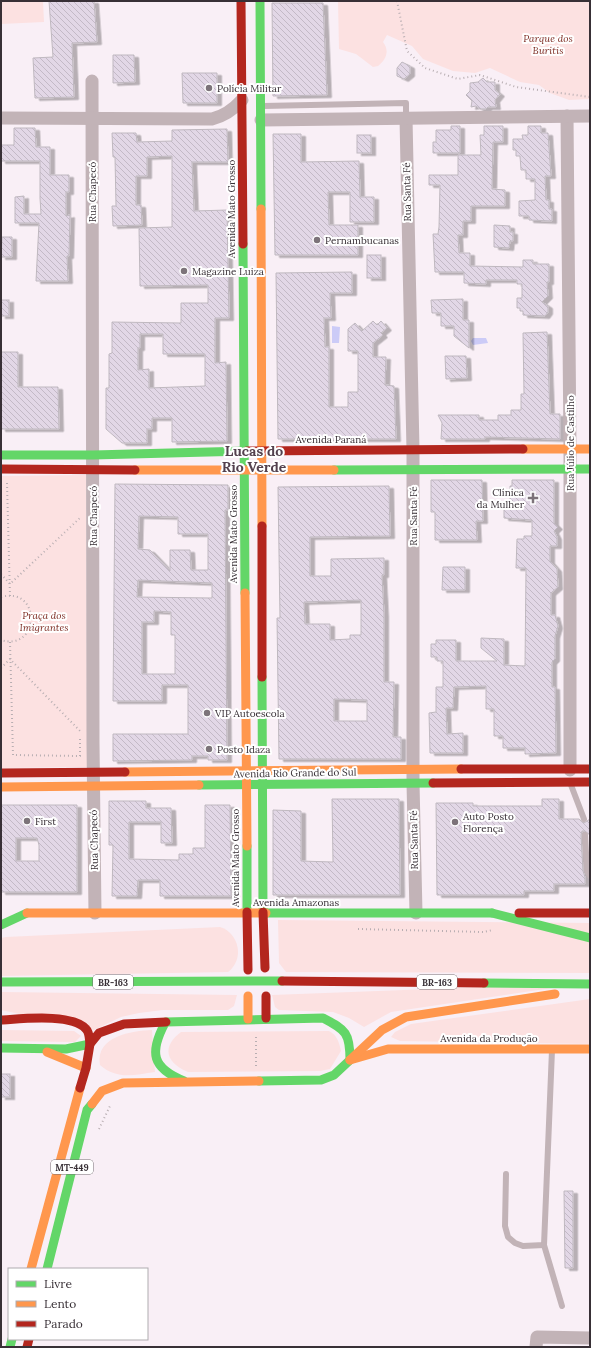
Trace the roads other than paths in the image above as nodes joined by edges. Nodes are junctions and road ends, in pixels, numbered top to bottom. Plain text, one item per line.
1 (241, 1) edge
2 (260, 1) edge
3 (92, 81) dead end
4 (242, 100) junction
5 (261, 106) junction
6 (567, 116) junction
7 (590, 116) edge
8 (1, 118) edge
9 (406, 118) junction
10 (92, 119) junction
11 (261, 120) junction
12 (570, 449) junction
13 (590, 449) edge
14 (262, 450) junction
15 (413, 450) junction
16 (243, 451) junction
17 (1, 455) edge
18 (93, 455) junction
19 (4, 469) edge
20 (93, 469) junction
21 (262, 470) junction
22 (413, 470) junction
23 (570, 470) junction
24 (590, 470) edge
25 (244, 471) junction
26 (413, 769) junction
27 (246, 770) junction
28 (262, 770) junction
29 (590, 770) edge
30 (93, 772) junction
31 (1, 773) edge
32 (570, 776) junction
33 (590, 782) edge
34 (413, 783) junction
35 (246, 784) junction
36 (262, 784) junction
37 (1, 786) edge
38 (93, 786) junction
39 (584, 819) dead end
40 (585, 835) dead end
41 (590, 876) edge
42 (247, 912) junction
43 (263, 912) junction
44 (27, 913) junction
45 (95, 913) junction
46 (416, 913) junction
47 (590, 913) edge
48 (1, 914) edge
49 (492, 914) junction
50 (1, 925) edge
51 (590, 938) edge
52 (265, 968) dead end
53 (248, 970) dead end
54 (1, 982) edge
55 (590, 984) edge
56 (590, 988) edge
57 (248, 996) dead end
58 (266, 996) dead end
59 (266, 1018) junction
60 (248, 1019) junction
61 (1, 1020) edge
62 (165, 1023) junction
63 (342, 1028) junction
64 (364, 1037) junction
65 (90, 1044) junction
66 (1, 1048) edge
67 (39, 1048) junction
68 (388, 1048) junction
69 (552, 1049) junction
70 (590, 1049) edge
71 (350, 1060) junction
72 (90, 1070) junction
73 (108, 1077) dead end
74 (185, 1082) junction
75 (123, 1083) junction
76 (506, 1174) dead end
77 (544, 1244) junction
78 (30, 1268) edge
79 (47, 1268) edge
80 (562, 1306) dead end
81 (590, 1338) edge
82 (536, 1347) edge

1 - 4 main road, Avenida Mato Grosso
2 - 5 main road
3 - 10 street, Rua Chapecó
4 - 10 street
4 - 16 main road, Avenida Mato Grosso
5 - 9 lane
5 - 11 main road
6 - 7 street
6 - 9 street
6 - 12 street, Rua Júlio de Castilho
8 - 10 street
9 - 11 street
9 - 15 street, Rua Santa Fé
10 - 18 street, Rua Chapecó
11 - 14 main road
12 - 13 main road, Avenida Paraná
12 - 15 main road, Avenida Paraná
12 - 23 street, Rua Júlio de Castilho
14 - 15 main road, Avenida Paraná
14 - 16 main road, Avenida Paraná
14 - 21 main road
15 - 22 street, Rua Santa Fé
16 - 18 main road, Avenida Paraná
16 - 25 main road, Avenida Mato Grosso
17 - 18 main road, Avenida Paraná
18 - 20 street, Rua Chapecó
19 - 20 main road
20 - 25 main road
20 - 30 street, Rua Chapecó
21 - 22 main road
21 - 25 main road
21 - 28 main road
22 - 23 main road
22 - 26 street, Rua Santa Fé
23 - 24 main road
23 - 32 street, Rua Júlio de Castilho
25 - 27 main road, Avenida Mato Grosso
26 - 28 main road, Avenida Rio Grande do Sul
26 - 32 main road, Avenida Rio Grande do Sul
26 - 34 street, Rua Santa Fé
27 - 28 main road, Avenida Rio Grande do Sul
27 - 30 main road, Avenida Rio Grande do Sul
27 - 35 main road, Avenida Mato Grosso
28 - 36 main road
29 - 32 main road, Avenida Rio Grande do Sul
30 - 31 main road, Avenida Rio Grande do Sul
30 - 38 street, Rua Chapecó
32 - 33 main road, Avenida Rio Grande do Sul
32 - 34 main road, Avenida Rio Grande do Sul
32 - 39 lane
34 - 36 main road, Avenida Rio Grande do Sul
34 - 46 street, Rua Santa Fé
35 - 36 main road, Avenida Rio Grande do Sul
35 - 38 main road, Avenida Rio Grande do Sul
35 - 42 main road, Avenida Mato Grosso
36 - 43 main road
37 - 38 main road, Avenida Rio Grande do Sul
38 - 45 street, Rua Chapecó
40 - 41 lane
42 - 43 main road, Avenida Amazonas
42 - 45 main road, Avenida Amazonas
42 - 53 main road, Avenida Mato Grosso
43 - 46 main road, Avenida Amazonas
43 - 52 main road
44 - 45 main road, Avenida Amazonas
44 - 48 main road, Avenida Amazonas
44 - 50 main road
46 - 49 main road, Avenida Amazonas
47 - 49 main road, Avenida Amazonas
49 - 51 main road
54 - 55 main road, BR-163
56 - 64 main road
57 - 60 main road
58 - 59 main road
59 - 60 main road, Avenida da Produção
59 - 63 main road, Avenida da Produção
60 - 62 main road, Avenida da Produção
61 - 65 main road
62 - 65 main road, Avenida da Produção
62 - 74 main road
63 - 64 main road, Avenida da Produção
63 - 71 main road
64 - 68 main road, Avenida da Produção
64 - 71 main road
65 - 67 main road
65 - 72 main road, MT-449
66 - 67 main road
67 - 72 main road
68 - 69 main road, Avenida da Produção
68 - 71 main road, Avenida da Produção
69 - 70 main road, Avenida da Produção
69 - 77 lane
71 - 74 main road, MT-449
72 - 78 main road, MT-449
73 - 75 main road
74 - 75 main road, MT-449
75 - 79 main road, MT-449
76 - 77 lane
77 - 80 lane
81 - 82 street

